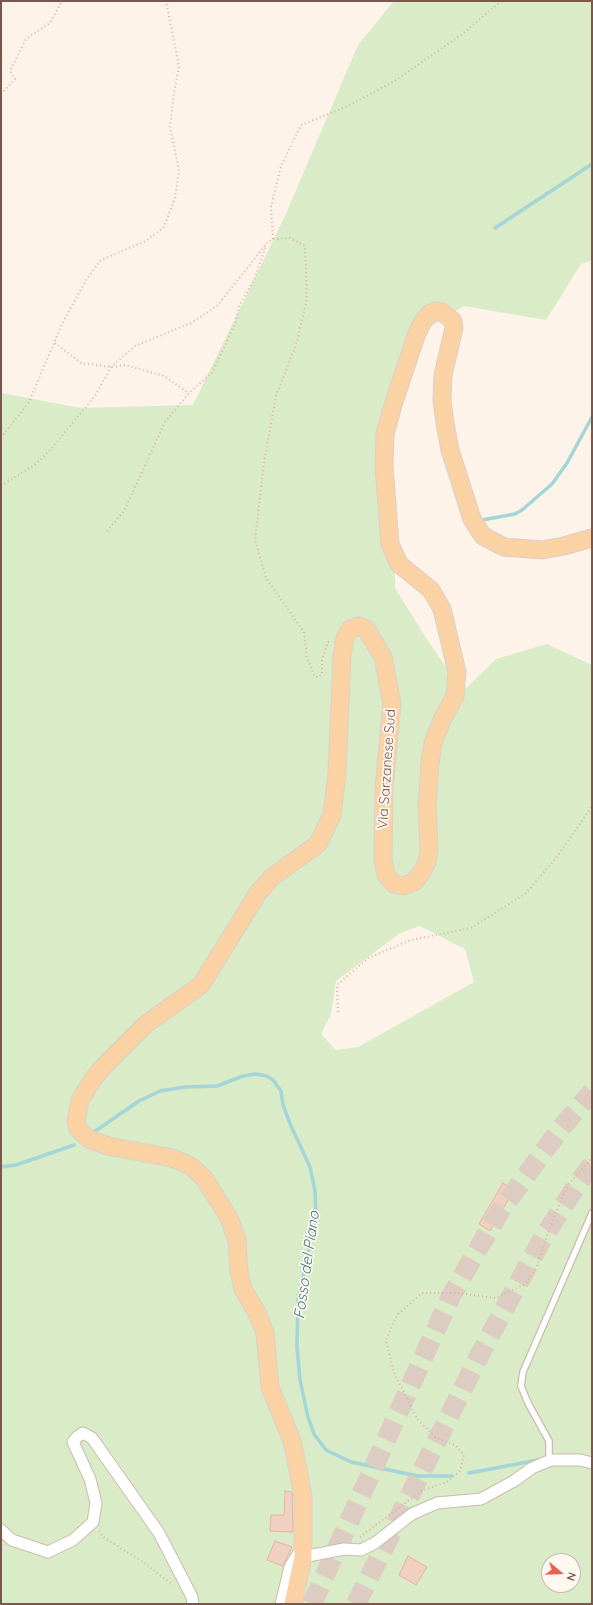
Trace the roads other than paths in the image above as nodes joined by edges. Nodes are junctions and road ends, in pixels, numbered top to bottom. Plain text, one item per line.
1 (592, 538) edge
2 (592, 1213) edge
3 (549, 1461) junction
4 (592, 1463) edge
5 (1, 1530) edge
6 (303, 1557) junction
7 (193, 1604) edge
8 (281, 1604) edge
9 (293, 1604) edge

1 - 6 main road, Via Sarzanese Sud
2 - 3 lane
3 - 4 street
3 - 6 street
5 - 7 street
6 - 8 street
6 - 9 main road, Via Sarzanese Sud

